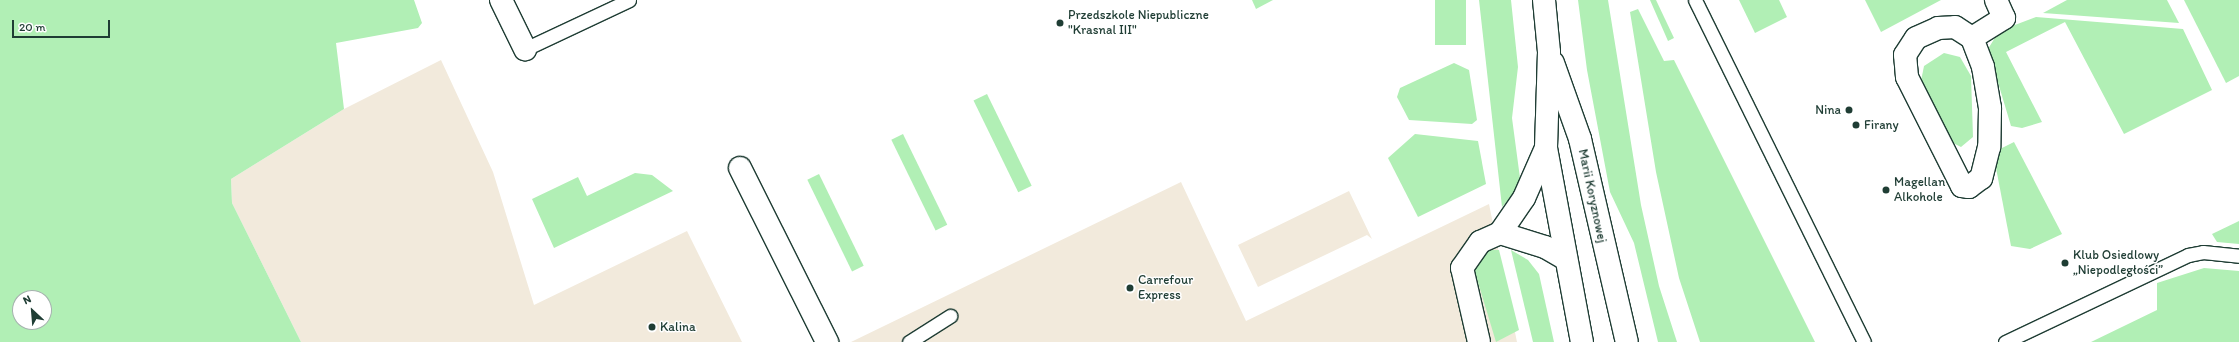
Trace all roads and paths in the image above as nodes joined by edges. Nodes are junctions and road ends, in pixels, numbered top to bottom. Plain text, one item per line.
1 (501, 0) edge
2 (629, 0) edge
3 (1544, 0) edge
4 (1695, 0) edge
5 (1996, 0) edge
6 (1972, 38) junction
7 (525, 49) joint
8 (1549, 52) junction
9 (1546, 148) junction
10 (740, 168) dead end
11 (1500, 233) junction
12 (2239, 256) edge
13 (1564, 258) junction
14 (950, 316) dead end
15 (827, 342) edge
16 (909, 342) edge
17 (1479, 342) edge
18 (1582, 342) edge
19 (1627, 342) edge
20 (1864, 342) edge
21 (2005, 342) edge

1 - 7 street
2 - 7 lane
3 - 8 street, Marii Koryznowej
4 - 20 lane
5 - 6 street
6 - 6 street
8 - 9 street, Marii Koryznowej
8 - 19 street, Marii Koryznowej
9 - 11 street
9 - 13 street, Marii Koryznowej
10 - 15 street
11 - 13 street
11 - 17 street
12 - 21 lane
13 - 18 street, Marii Koryznowej
14 - 16 lane

